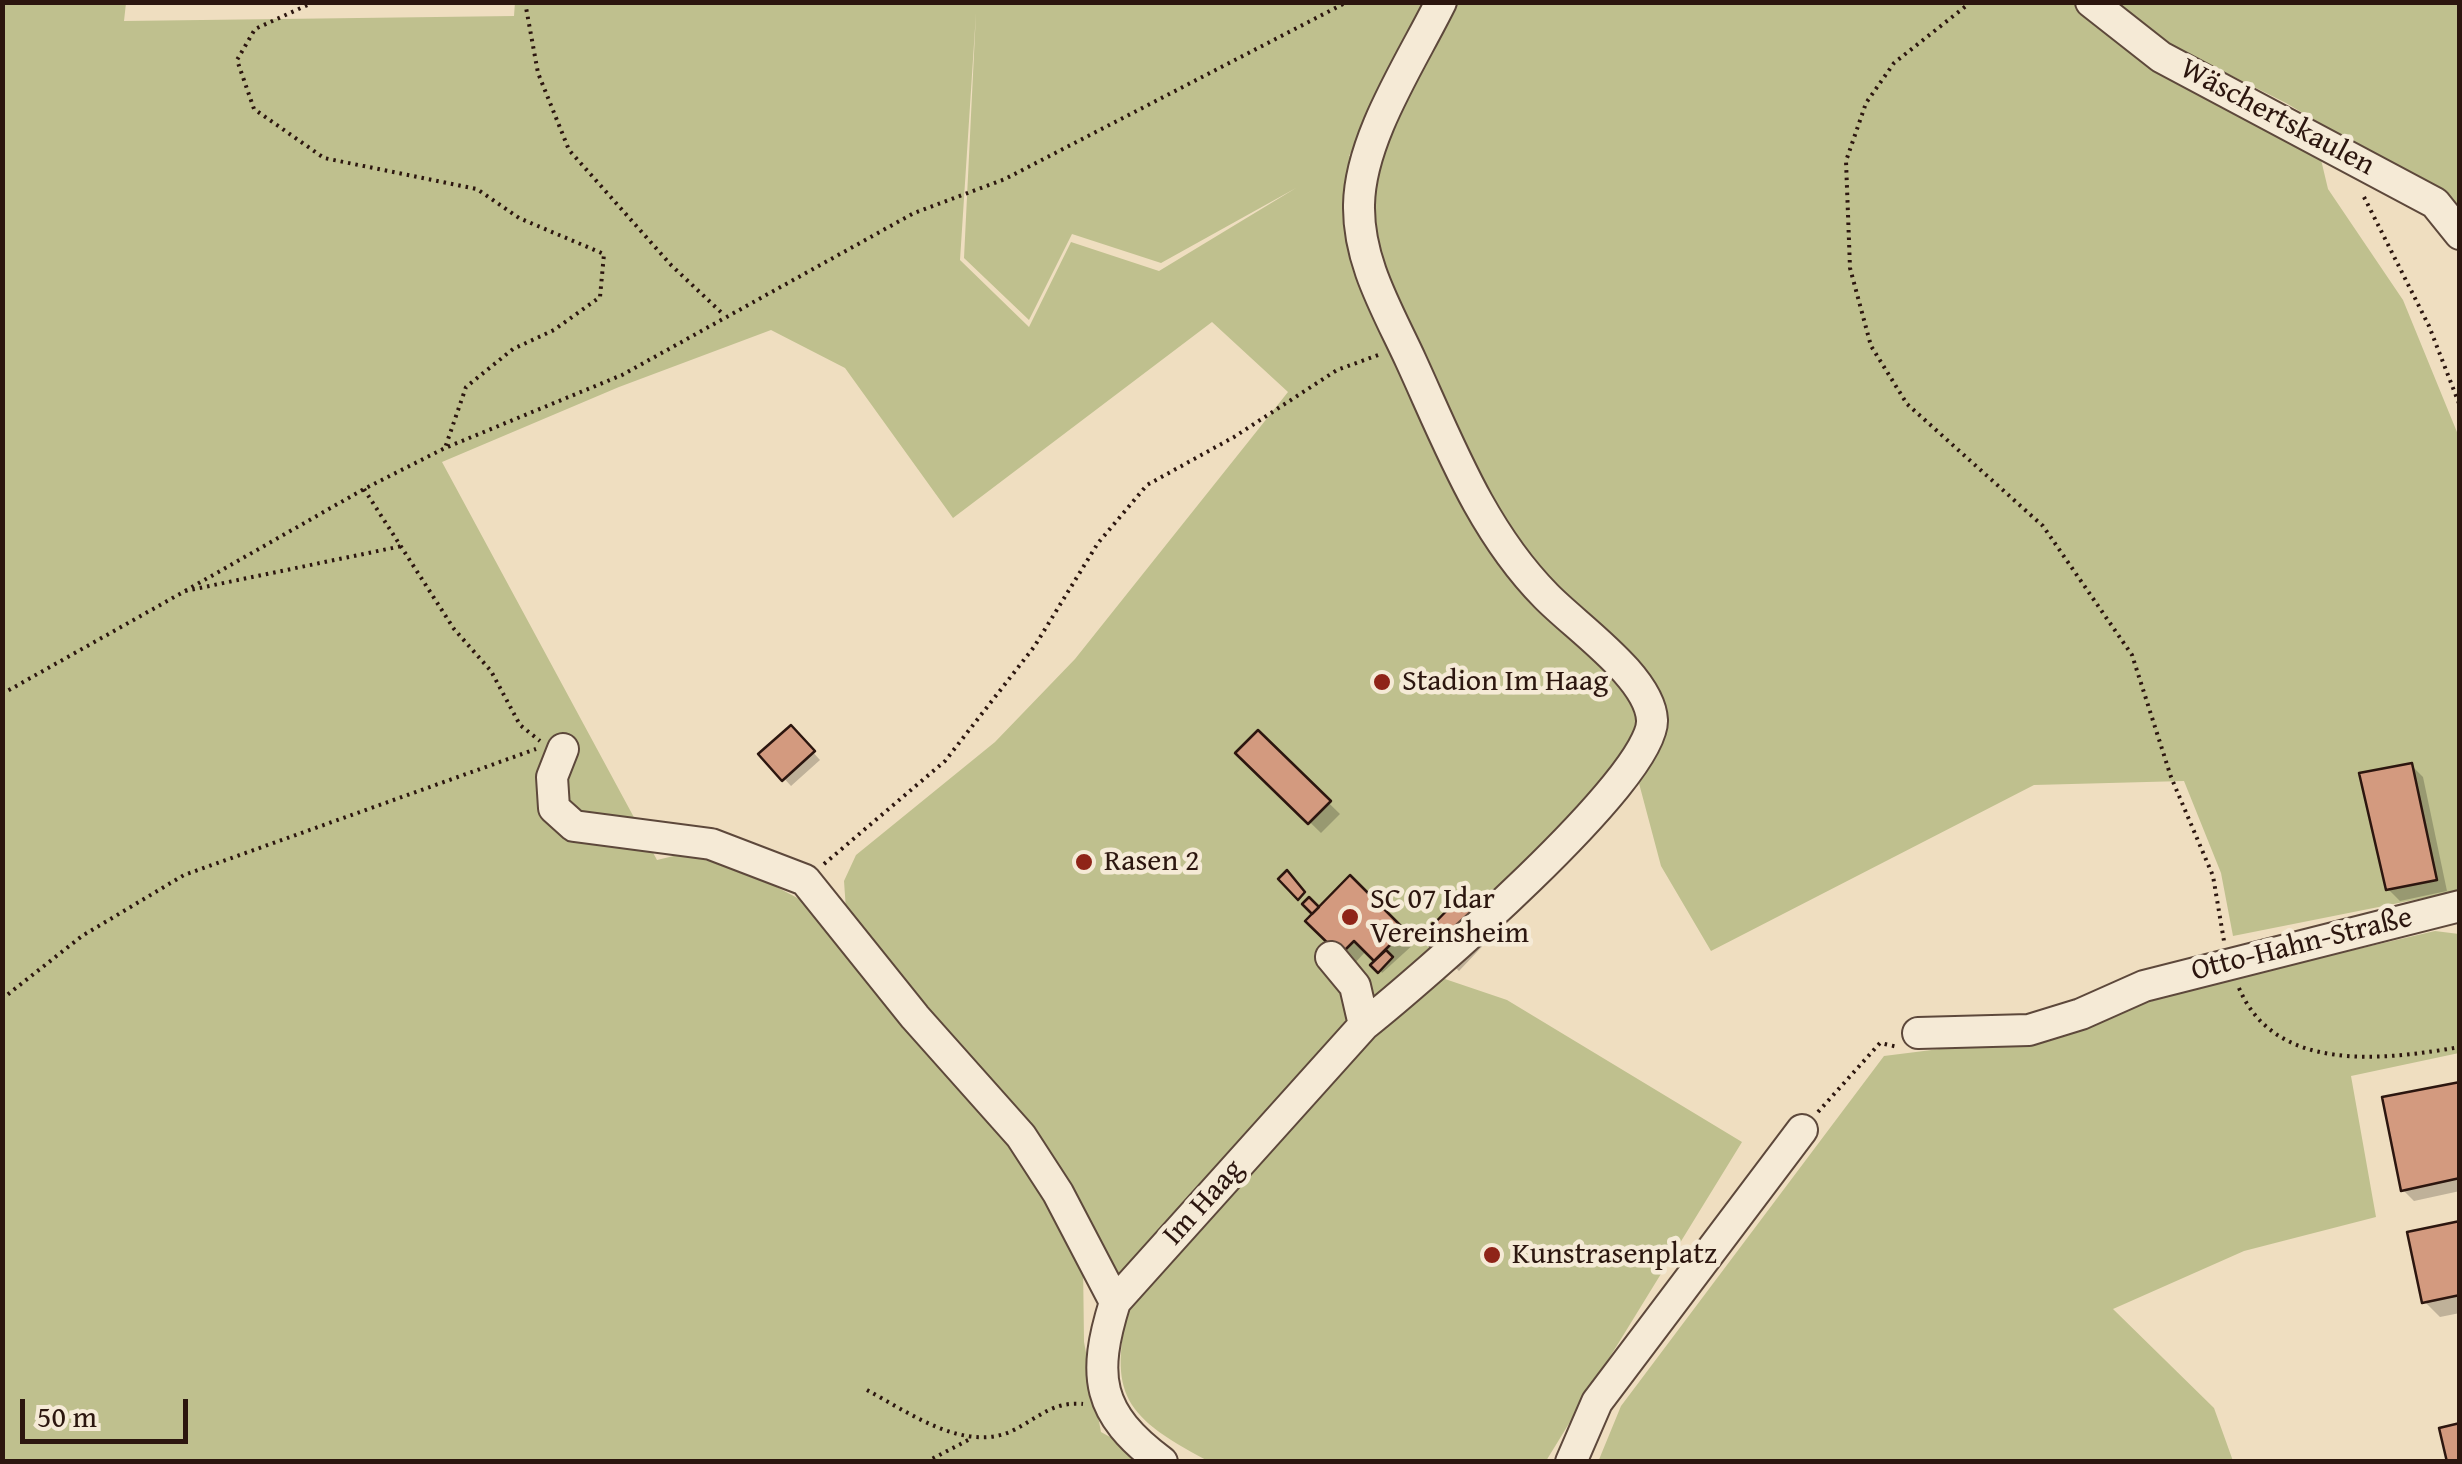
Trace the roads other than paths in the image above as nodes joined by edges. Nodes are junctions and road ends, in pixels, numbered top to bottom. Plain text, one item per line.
1 (1441, 2) edge
2 (2091, 2) edge
3 (2460, 234) edge
4 (563, 750) dead end
5 (2460, 906) edge
6 (1330, 956) dead end
7 (1364, 1025) junction
8 (1918, 1033) road end
9 (1802, 1130) road end
10 (1115, 1302) junction
11 (1162, 1462) edge
12 (1571, 1462) edge

1 - 7 street, Im Haag
2 - 3 street, Wäschertskaulen
4 - 10 street
5 - 8 street, Otto-Hahn-Straße
6 - 7 street
7 - 10 street, Im Haag
9 - 12 street
10 - 11 street, Im Haag

